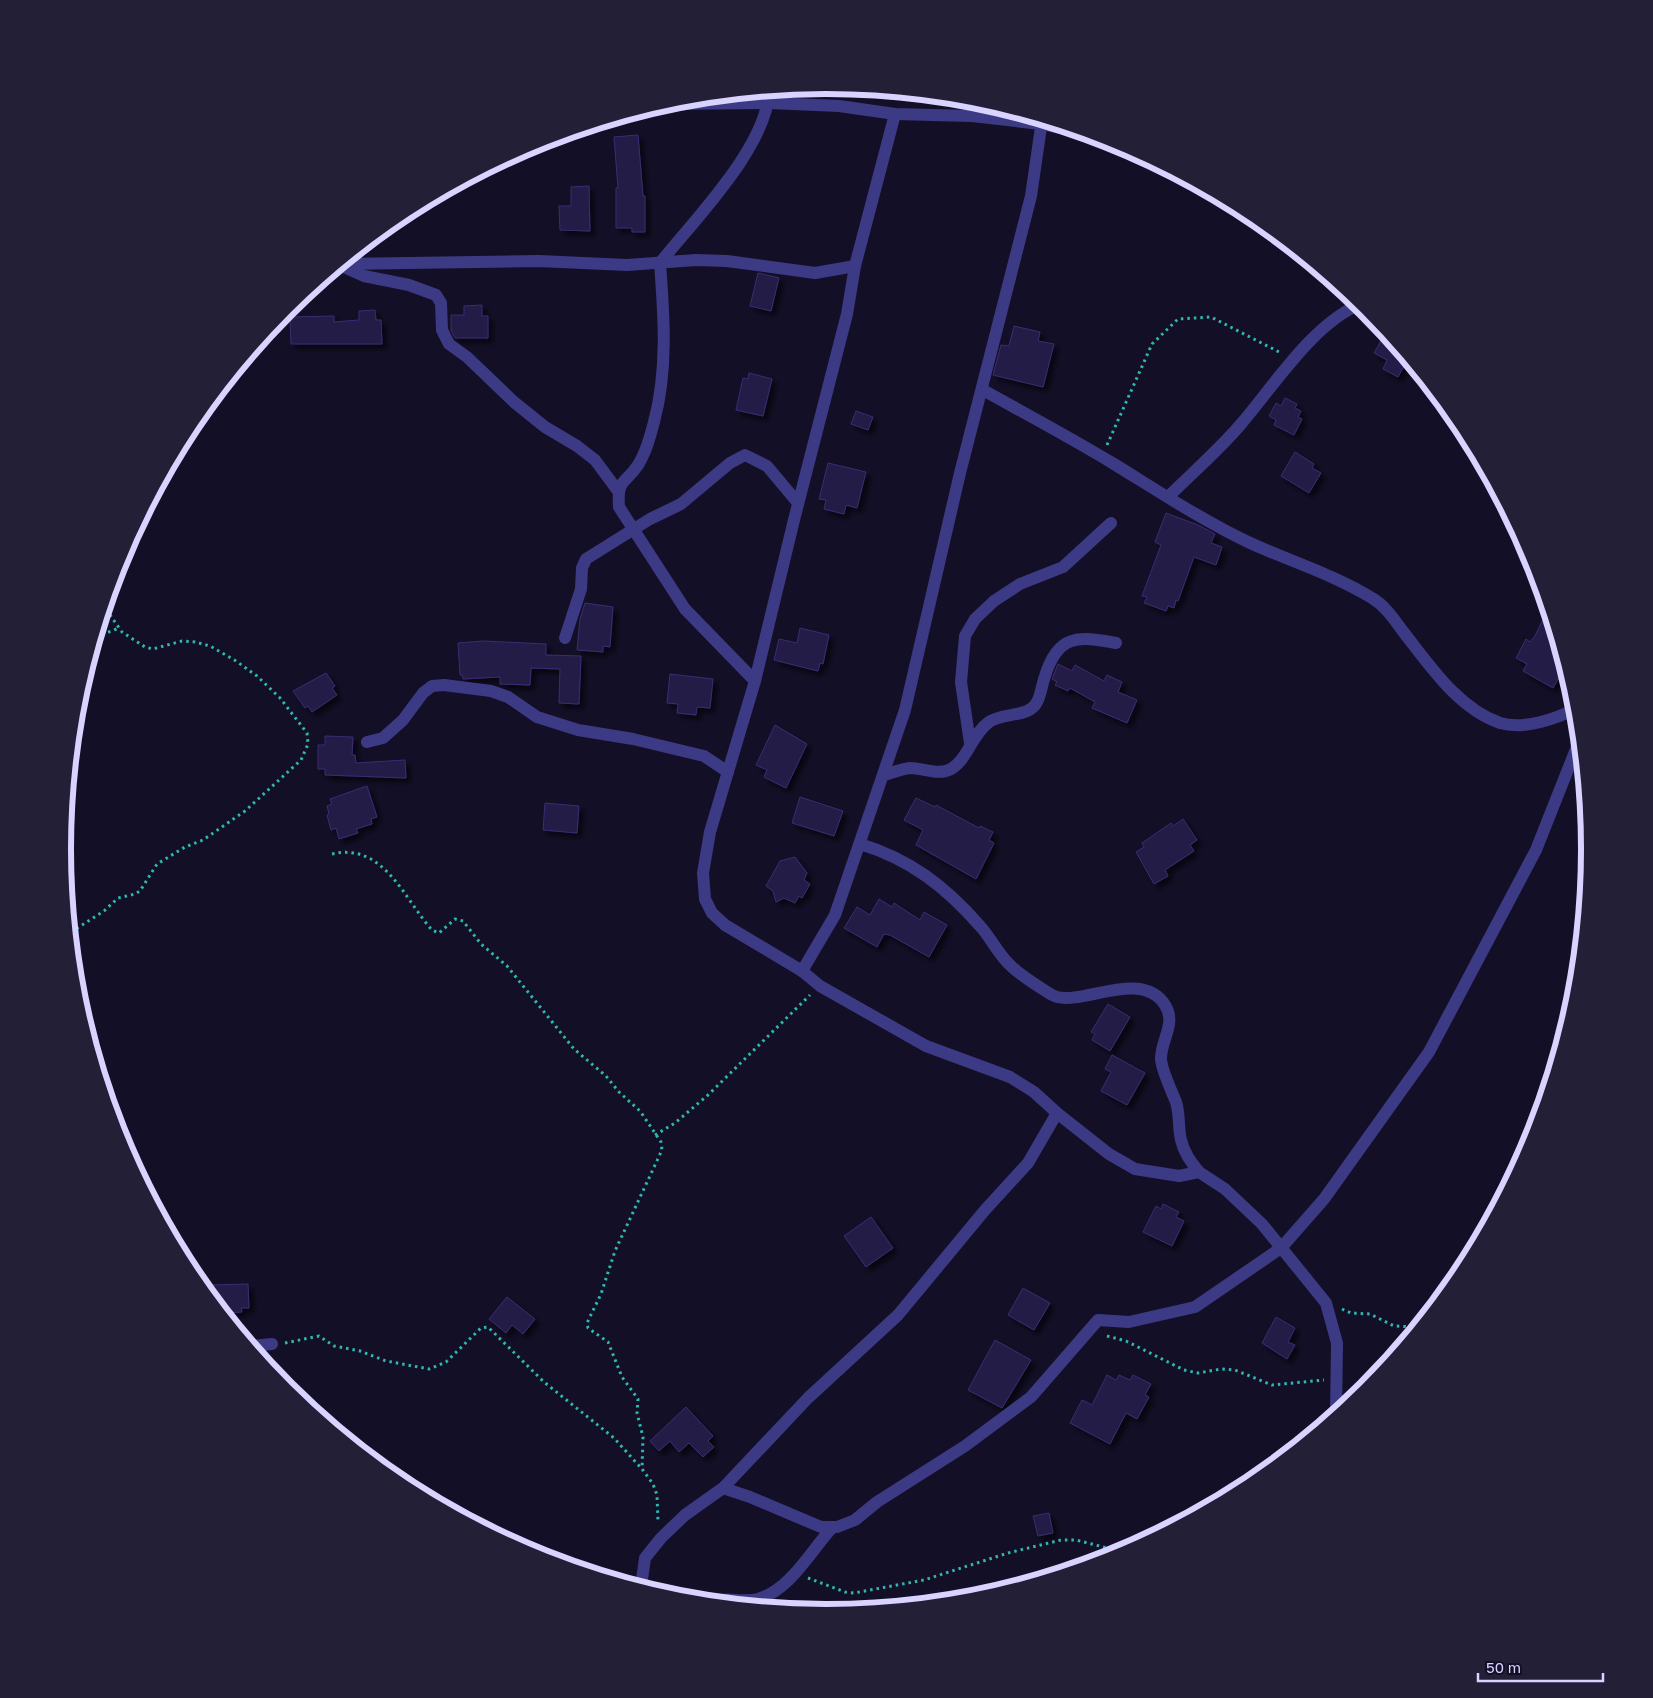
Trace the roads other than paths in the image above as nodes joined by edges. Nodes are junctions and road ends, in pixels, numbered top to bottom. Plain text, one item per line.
1 (769, 97) edge
2 (736, 99) edge
3 (895, 114) junction
4 (1028, 121) edge
5 (1042, 125) edge
6 (660, 263) junction
7 (349, 265) edge
8 (855, 266) junction
9 (346, 268) edge
10 (1354, 308) edge
11 (983, 390) junction
12 (618, 491) junction
13 (1168, 497) junction
14 (798, 503) junction
15 (1111, 522) dead end
16 (632, 529) junction
17 (565, 638) dead end
18 (1116, 643) dead end
19 (755, 681) junction
20 (1569, 712) edge
21 (367, 742) dead end
22 (970, 743) junction
23 (1575, 751) edge
24 (728, 772) junction
25 (884, 775) junction
26 (860, 844) junction
27 (802, 971) junction
28 (1057, 1114) junction
29 (1199, 1172) junction
30 (1281, 1248) junction
31 (272, 1344) road end
32 (258, 1345) edge
33 (1336, 1406) edge
34 (723, 1488) junction
35 (831, 1529) junction
36 (642, 1581) edge
37 (738, 1599) edge

1 - 2 street
1 - 3 street
1 - 6 street
3 - 4 street
3 - 8 street
5 - 11 street
6 - 7 street
6 - 8 street
6 - 12 street
8 - 14 street
9 - 12 street
10 - 13 street
11 - 13 street
11 - 25 street
12 - 16 street
13 - 20 street
14 - 16 street
14 - 19 street
15 - 22 street
16 - 17 street
16 - 19 street
18 - 22 street
19 - 24 street
21 - 24 street
22 - 25 street
23 - 30 street
24 - 27 street
25 - 26 street
26 - 27 street
26 - 29 street
27 - 28 street
28 - 29 street
28 - 34 street
29 - 30 street
30 - 33 street
30 - 35 street
31 - 32 street
34 - 35 street
34 - 36 street
35 - 37 street

